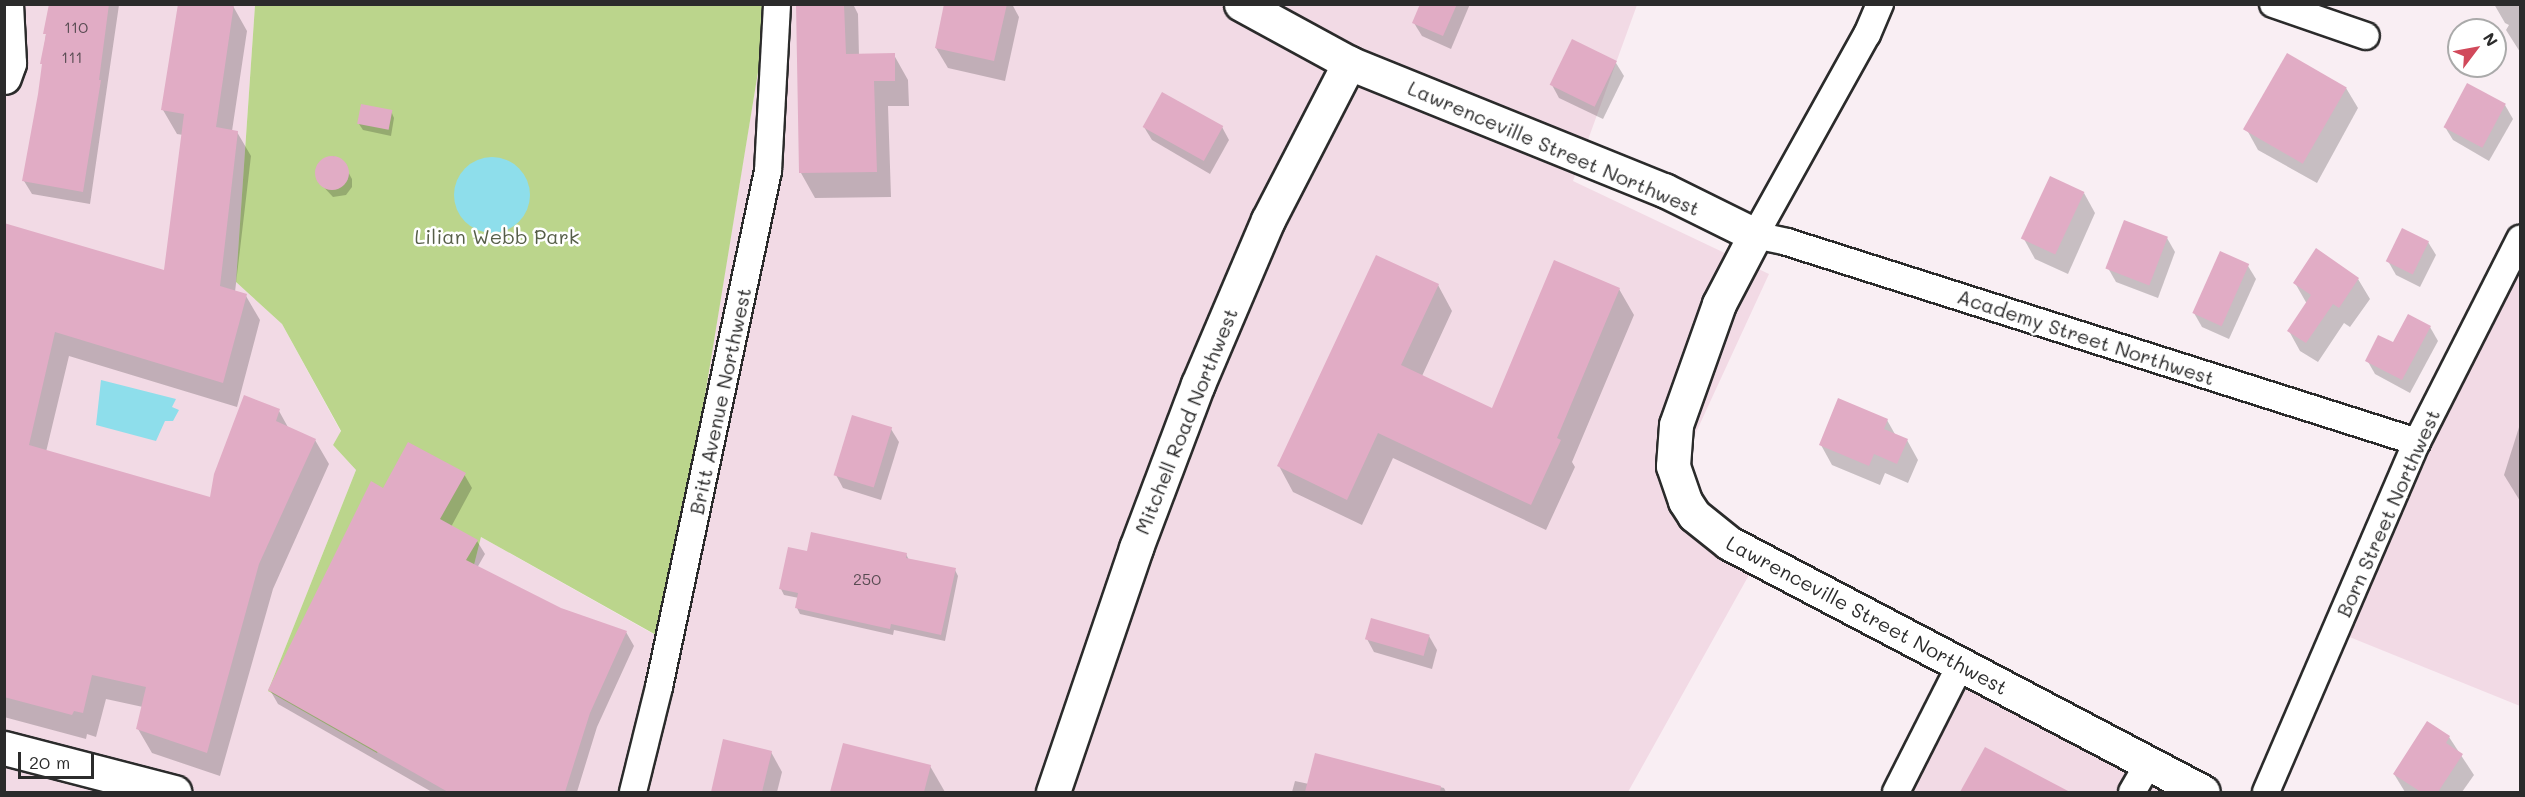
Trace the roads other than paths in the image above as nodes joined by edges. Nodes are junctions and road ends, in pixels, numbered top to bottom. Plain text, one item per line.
1 (6, 4) edge
2 (777, 4) edge
3 (1241, 4) edge
4 (1880, 4) edge
5 (2273, 4) edge
6 (2366, 36) dead end
7 (1348, 63) junction
8 (6, 68) edge
9 (1755, 235) junction
10 (2520, 240) edge
11 (2416, 442) junction
12 (1961, 664) junction
13 (4, 748) edge
14 (2148, 764) junction
15 (174, 792) edge
16 (633, 792) edge
17 (1053, 792) edge
18 (1896, 792) edge
19 (2132, 792) edge
20 (2203, 792) edge
21 (2266, 792) edge

1 - 8 street
2 - 16 street, Britt Avenue Northwest
3 - 7 street, Lawrenceville Street Northwest
4 - 9 street
5 - 6 street
7 - 9 street, Lawrenceville Street Northwest
7 - 17 street, Mitchell Road Northwest
9 - 11 street, Academy Street Northwest
9 - 12 street, Lawrenceville Street Northwest
10 - 11 street, Born Street Northwest
11 - 21 street, Born Street Northwest
12 - 14 street, Lawrenceville Street Northwest
12 - 18 street
13 - 15 street
14 - 19 street
14 - 20 street, Lawrenceville Street Northwest

